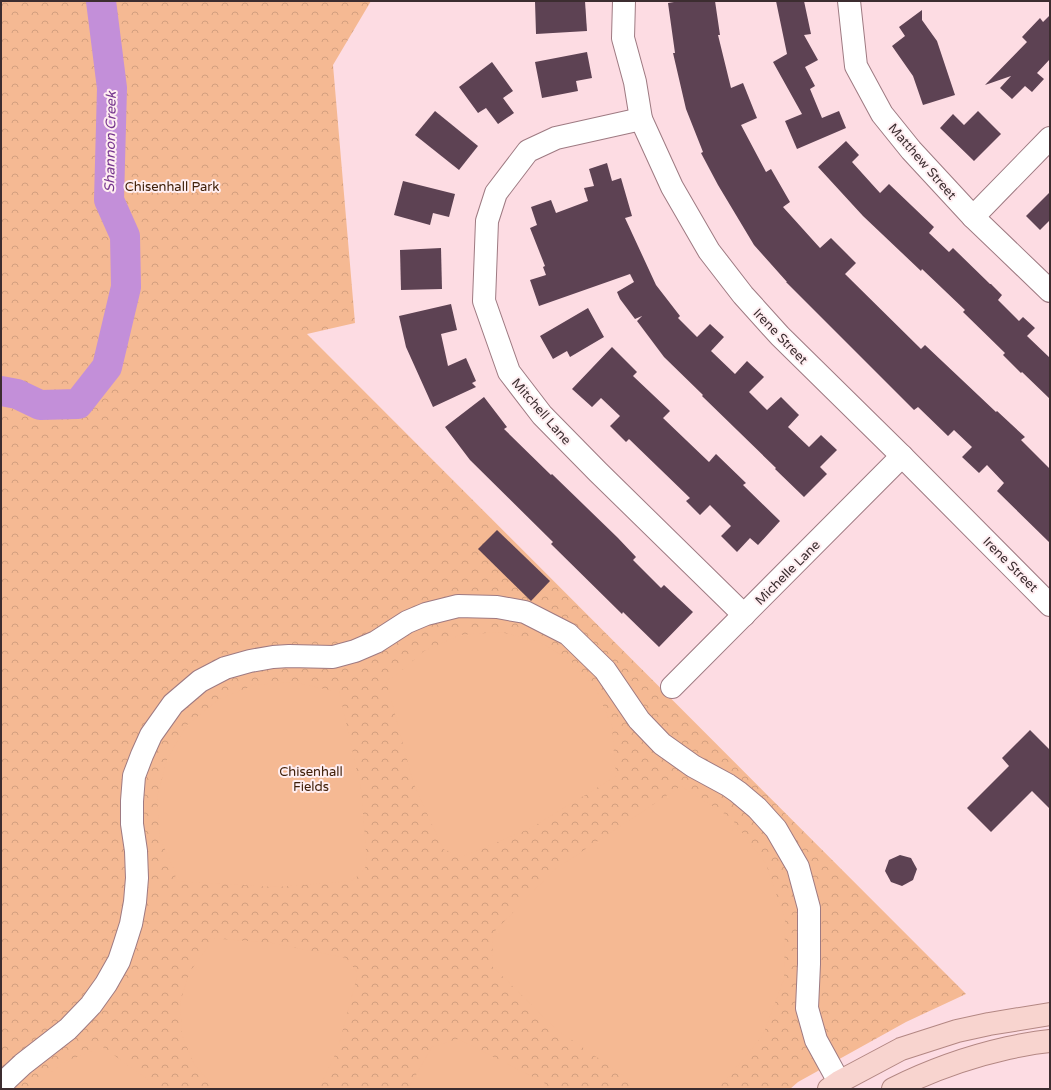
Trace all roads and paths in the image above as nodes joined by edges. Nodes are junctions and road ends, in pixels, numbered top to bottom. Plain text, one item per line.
1 (624, 1) edge
2 (849, 1) edge
3 (641, 119) junction
4 (1050, 138) edge
5 (973, 217) junction
6 (1050, 291) edge
7 (902, 456) junction
8 (1050, 605) edge
9 (744, 615) junction
10 (672, 687) dead end
11 (1050, 1014) edge
12 (1050, 1040) edge
13 (1, 1086) edge
14 (834, 1086) edge
15 (893, 1089) edge

1 - 3 street, Irene Street
2 - 5 street, Matthew Street
3 - 7 street, Irene Street
3 - 9 street, Mitchell Lane
4 - 5 street
5 - 6 street, Matthew Street
7 - 8 street, Irene Street
7 - 9 street, Michelle Lane
9 - 10 street, Michelle Lane
11 - 14 main road
12 - 15 main road
13 - 14 street

